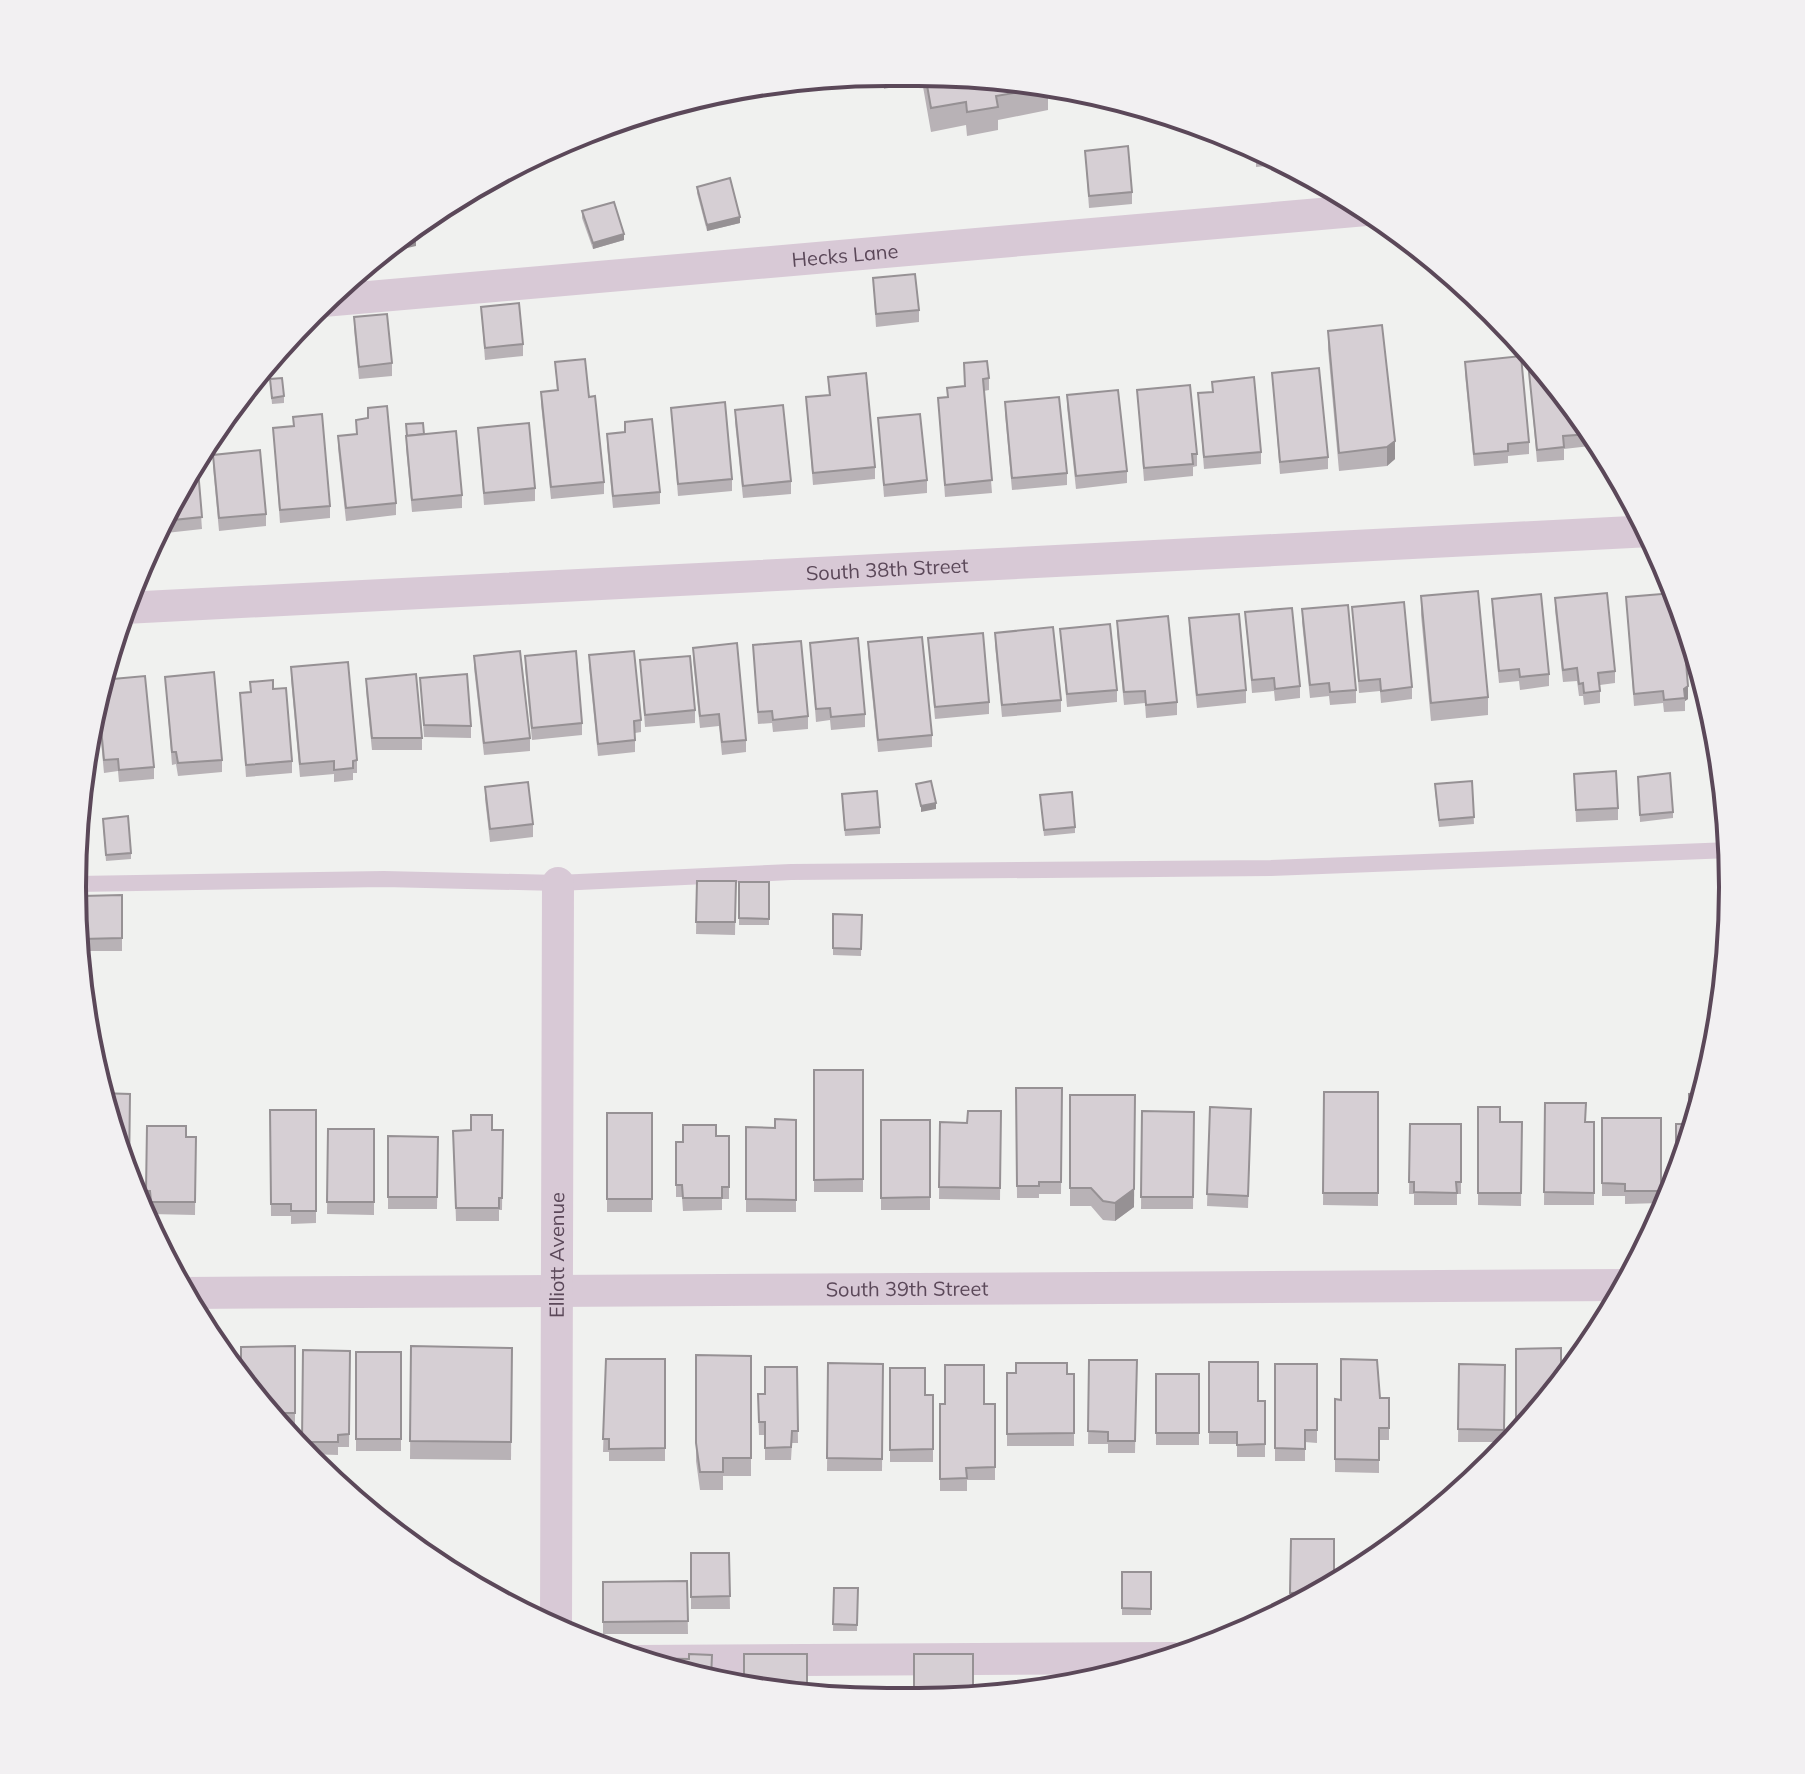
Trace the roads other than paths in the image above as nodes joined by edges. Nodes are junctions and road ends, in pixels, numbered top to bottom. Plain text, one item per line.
1 (1348, 212) edge
2 (344, 299) edge
3 (1635, 532) edge
4 (137, 607) edge
5 (1718, 851) edge
6 (558, 883) junction
7 (86, 884) edge
8 (1613, 1285) edge
9 (555, 1291) junction
10 (196, 1293) edge
11 (556, 1616) edge
12 (1134, 1658) edge
13 (679, 1661) edge

1 - 2 street, Hecks Lane
3 - 4 street, South 38th Street
5 - 6 lane
6 - 7 lane
6 - 9 street, Elliott Avenue
8 - 9 street, South 39th Street
9 - 10 street, South 39th Street
9 - 11 street, Elliott Avenue
12 - 13 street

